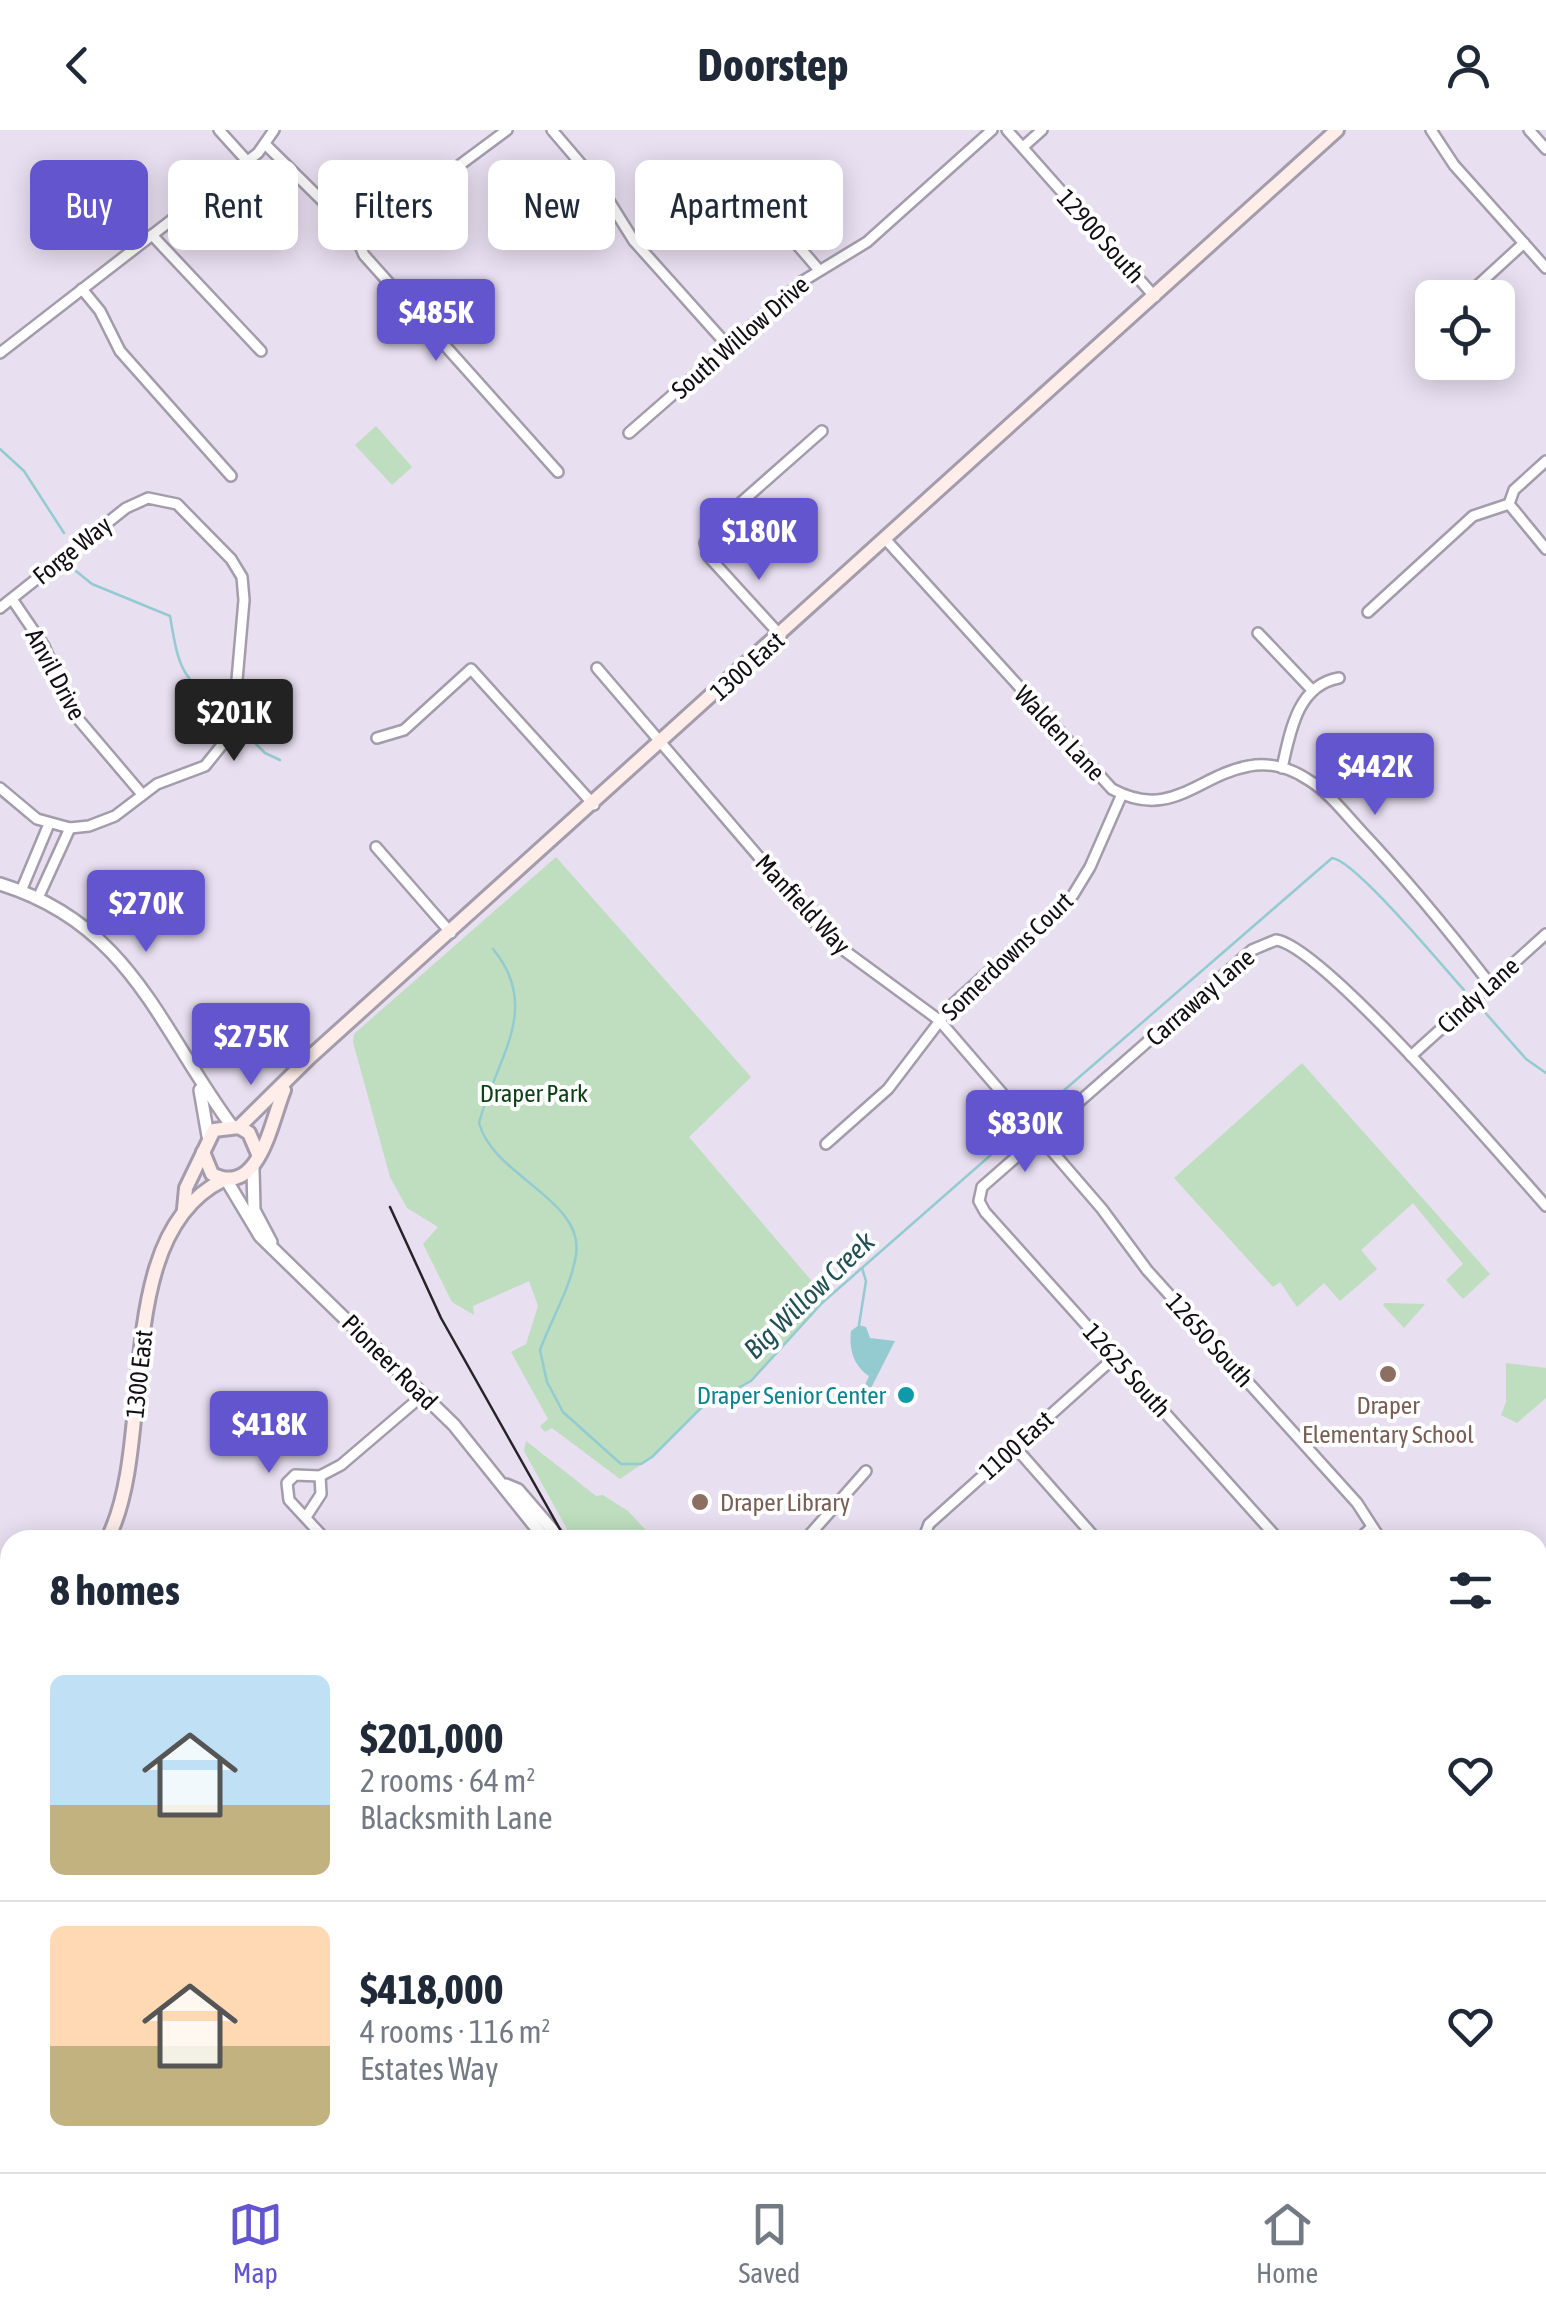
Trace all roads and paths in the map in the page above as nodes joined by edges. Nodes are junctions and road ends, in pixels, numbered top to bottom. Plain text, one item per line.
1 (219, 130) edge
2 (274, 130) edge
3 (507, 130) edge
4 (552, 130) edge
5 (992, 130) edge
6 (1007, 130) edge
7 (1042, 130) edge
8 (1337, 130) edge
9 (1431, 130) edge
10 (1529, 130) edge
11 (266, 144) junction
12 (1023, 147) junction
13 (1546, 149) edge
14 (246, 160) edge
15 (248, 160) edge
16 (467, 160) edge
17 (318, 196) edge
18 (168, 223) edge
19 (152, 235) junction
20 (1524, 243) junction
21 (362, 250) edge
22 (802, 250) edge
23 (1546, 268) edge
24 (820, 270) junction
25 (1484, 280) edge
26 (82, 289) junction
27 (1155, 296) junction
28 (728, 346) junction
29 (260, 351) dead end
30 (0, 353) edge
31 (822, 431) dead end
32 (629, 433) dead end
33 (1546, 460) edge
34 (558, 472) dead end
35 (231, 476) dead end
36 (1510, 504) junction
37 (886, 541) junction
38 (1546, 550) edge
39 (12, 599) junction
40 (0, 608) edge
41 (1368, 612) dead end
42 (1258, 633) dead end
43 (781, 636) junction
44 (598, 668) dead end
45 (1340, 678) dead end
46 (1312, 690) junction
47 (377, 738) dead end
48 (662, 742) junction
49 (1282, 768) junction
50 (0, 788) edge
51 (142, 793) junction
52 (1122, 794) junction
53 (594, 805) junction
54 (48, 824) junction
55 (70, 828) junction
56 (376, 847) dead end
57 (0, 884) edge
58 (21, 891) junction
59 (38, 898) junction
60 (450, 933) junction
61 (1546, 934) edge
62 (1490, 984) junction
63 (938, 1020) junction
64 (1410, 1056) junction
65 (289, 1078) junction
66 (197, 1081) junction
67 (235, 1126) junction
68 (208, 1136) junction
69 (1041, 1136) junction
70 (826, 1144) dead end
71 (202, 1152) junction
72 (258, 1154) junction
73 (253, 1169) junction
74 (225, 1180) junction
75 (1546, 1186) edge
76 (1536, 1195) junction
77 (980, 1196) joint
78 (1546, 1206) edge
79 (183, 1212) junction
80 (271, 1242) junction
81 (1115, 1357) junction
82 (423, 1394) junction
83 (1015, 1447) junction
84 (866, 1471) dead end
85 (320, 1476) junction
86 (506, 1485) junction
87 (306, 1517) junction
88 (1372, 1527) junction
89 (111, 1530) edge
90 (317, 1530) edge
91 (538, 1530) edge
92 (552, 1530) edge
93 (814, 1530) edge
94 (926, 1530) edge
95 (1088, 1530) edge
96 (1270, 1530) edge
97 (1369, 1530) edge
98 (1374, 1530) edge

1 - 14 street
2 - 11 street
3 - 16 street
4 - 28 street
5 - 24 street, South Willow Drive
6 - 12 street, 12900 South
7 - 12 street
8 - 27 main road, 1300 East
9 - 20 street
10 - 13 street
11 - 15 street
11 - 17 street
12 - 27 street, 12900 South
18 - 19 street
19 - 26 street
19 - 29 street
20 - 23 street
20 - 25 street
21 - 34 street
22 - 24 street
24 - 28 street, South Willow Drive
26 - 30 street
26 - 35 street
27 - 37 main road, 1300 East
28 - 32 street, South Willow Drive
31 - 43 street
33 - 36 street
36 - 38 street
36 - 41 street
37 - 43 main road, 1300 East
37 - 52 street, Walden Lane
39 - 40 street, Forge Way
39 - 51 street, Anvil Drive
39 - 51 street, Forge Way
42 - 46 street
43 - 48 main road, 1300 East
44 - 48 street, Manfield Way
45 - 46 street
46 - 49 street
47 - 53 street
48 - 53 main road, 1300 East
48 - 63 street, Manfield Way
49 - 52 street, Walden Lane
49 - 62 street
50 - 54 street
51 - 55 street
52 - 63 street, Somerdowns Court
53 - 60 main road, 1300 East
54 - 55 street
54 - 58 street
55 - 59 street
56 - 60 street
57 - 58 street
58 - 59 street
59 - 66 street
60 - 65 main road, 1300 East
61 - 62 street, Cindy Lane
62 - 64 street, Cindy Lane
63 - 69 street, Manfield Way
63 - 70 street, Somerdowns Court
64 - 69 street, Carraway Lane
64 - 76 street, Carraway Lane
65 - 67 main road, 1300 East
65 - 72 main road, 1300 East
66 - 67 street
66 - 68 street
67 - 68 main road
67 - 72 main road
68 - 71 main road
69 - 77 street, Carraway Lane
69 - 88 street, 12650 South
71 - 74 main road
71 - 79 main road, 1300 East
72 - 73 main road
73 - 74 main road
73 - 80 street, Pioneer Road
74 - 79 main road, 1300 East
74 - 80 street, Pioneer Road
75 - 76 street
76 - 78 street, Carraway Lane
77 - 81 street, 12625 South
79 - 89 main road, 1300 East
80 - 82 street, Pioneer Road
81 - 83 street, 1100 East
81 - 96 street, 12625 South
82 - 85 street
82 - 86 street, Pioneer Road
83 - 94 street, 1100 East
83 - 95 street
84 - 93 street
85 - 87 street
85 - 87 street
86 - 91 street, Pioneer Road
86 - 92 street, Pioneer Road
87 - 90 street
88 - 97 street
88 - 98 street, 12650 South

